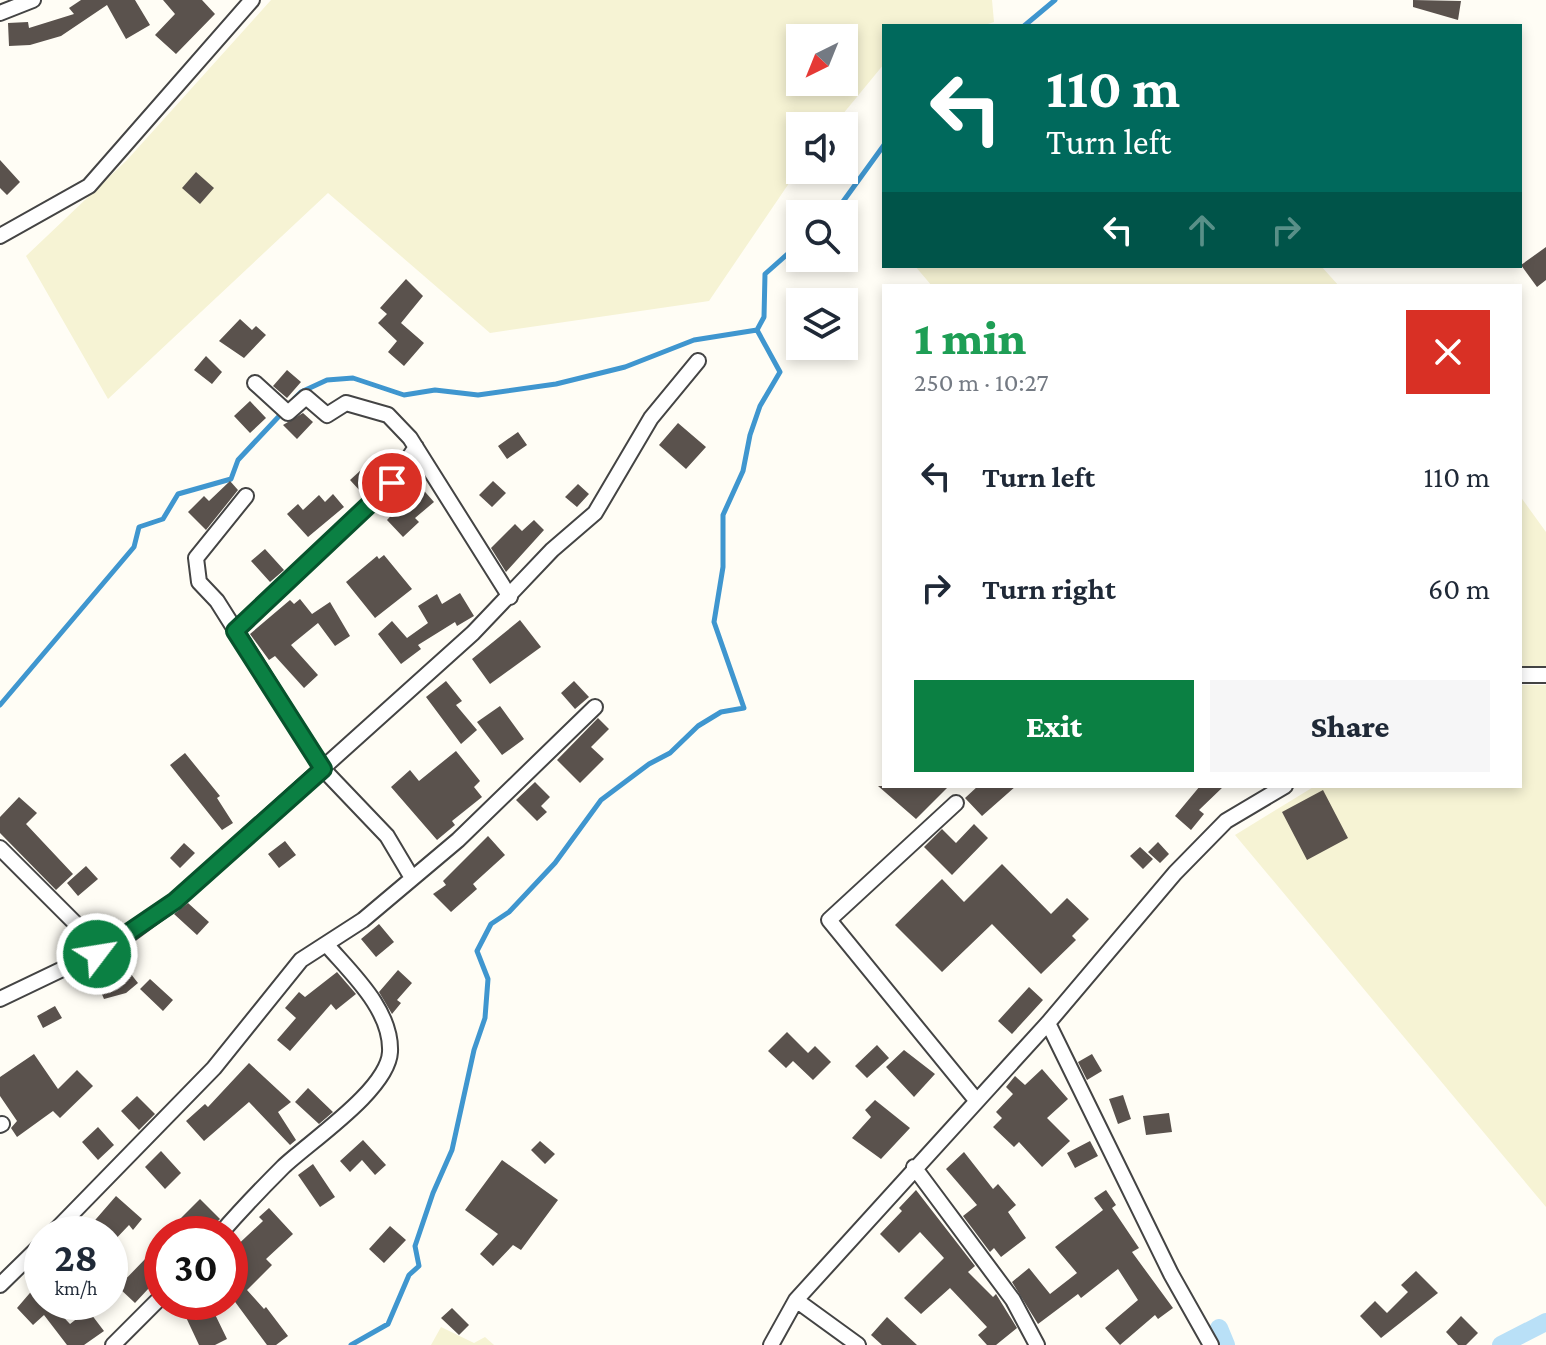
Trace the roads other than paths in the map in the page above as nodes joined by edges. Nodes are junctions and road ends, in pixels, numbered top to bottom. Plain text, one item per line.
1 (33, 0) edge
2 (252, 0) edge
3 (0, 13) edge
4 (0, 236) edge
5 (698, 361) dead end
6 (255, 383) dead end
7 (416, 447) junction
8 (246, 496) dead end
9 (510, 597) junction
10 (235, 631) junction
11 (1522, 675) edge
12 (1546, 675) edge
13 (595, 707) dead end
14 (323, 769) junction
15 (1282, 788) edge
16 (956, 803) dead end
17 (0, 848) edge
18 (412, 878) junction
19 (326, 944) junction
20 (97, 954) junction
21 (0, 999) edge
22 (1048, 1023) junction
23 (976, 1100) junction
24 (914, 1167) junction
25 (70, 1216) edge
26 (237, 1216) edge
27 (24, 1262) edge
28 (0, 1285) edge
29 (796, 1300) junction
30 (144, 1314) edge
31 (113, 1345) edge
32 (771, 1345) edge
33 (858, 1345) edge
34 (1037, 1345) edge
35 (1211, 1345) edge

1 - 3 street
2 - 4 street
5 - 9 street
6 - 7 street
7 - 9 street
7 - 10 street
8 - 10 street
9 - 14 street
10 - 14 street
11 - 12 street
13 - 18 street
14 - 18 street
14 - 20 street
15 - 22 street
16 - 23 street
17 - 20 street
18 - 19 street
19 - 25 street
19 - 26 street
20 - 21 street
22 - 23 street
22 - 35 street
23 - 24 street
24 - 29 street
24 - 34 street
27 - 28 street
29 - 32 street
29 - 33 street
30 - 31 street

